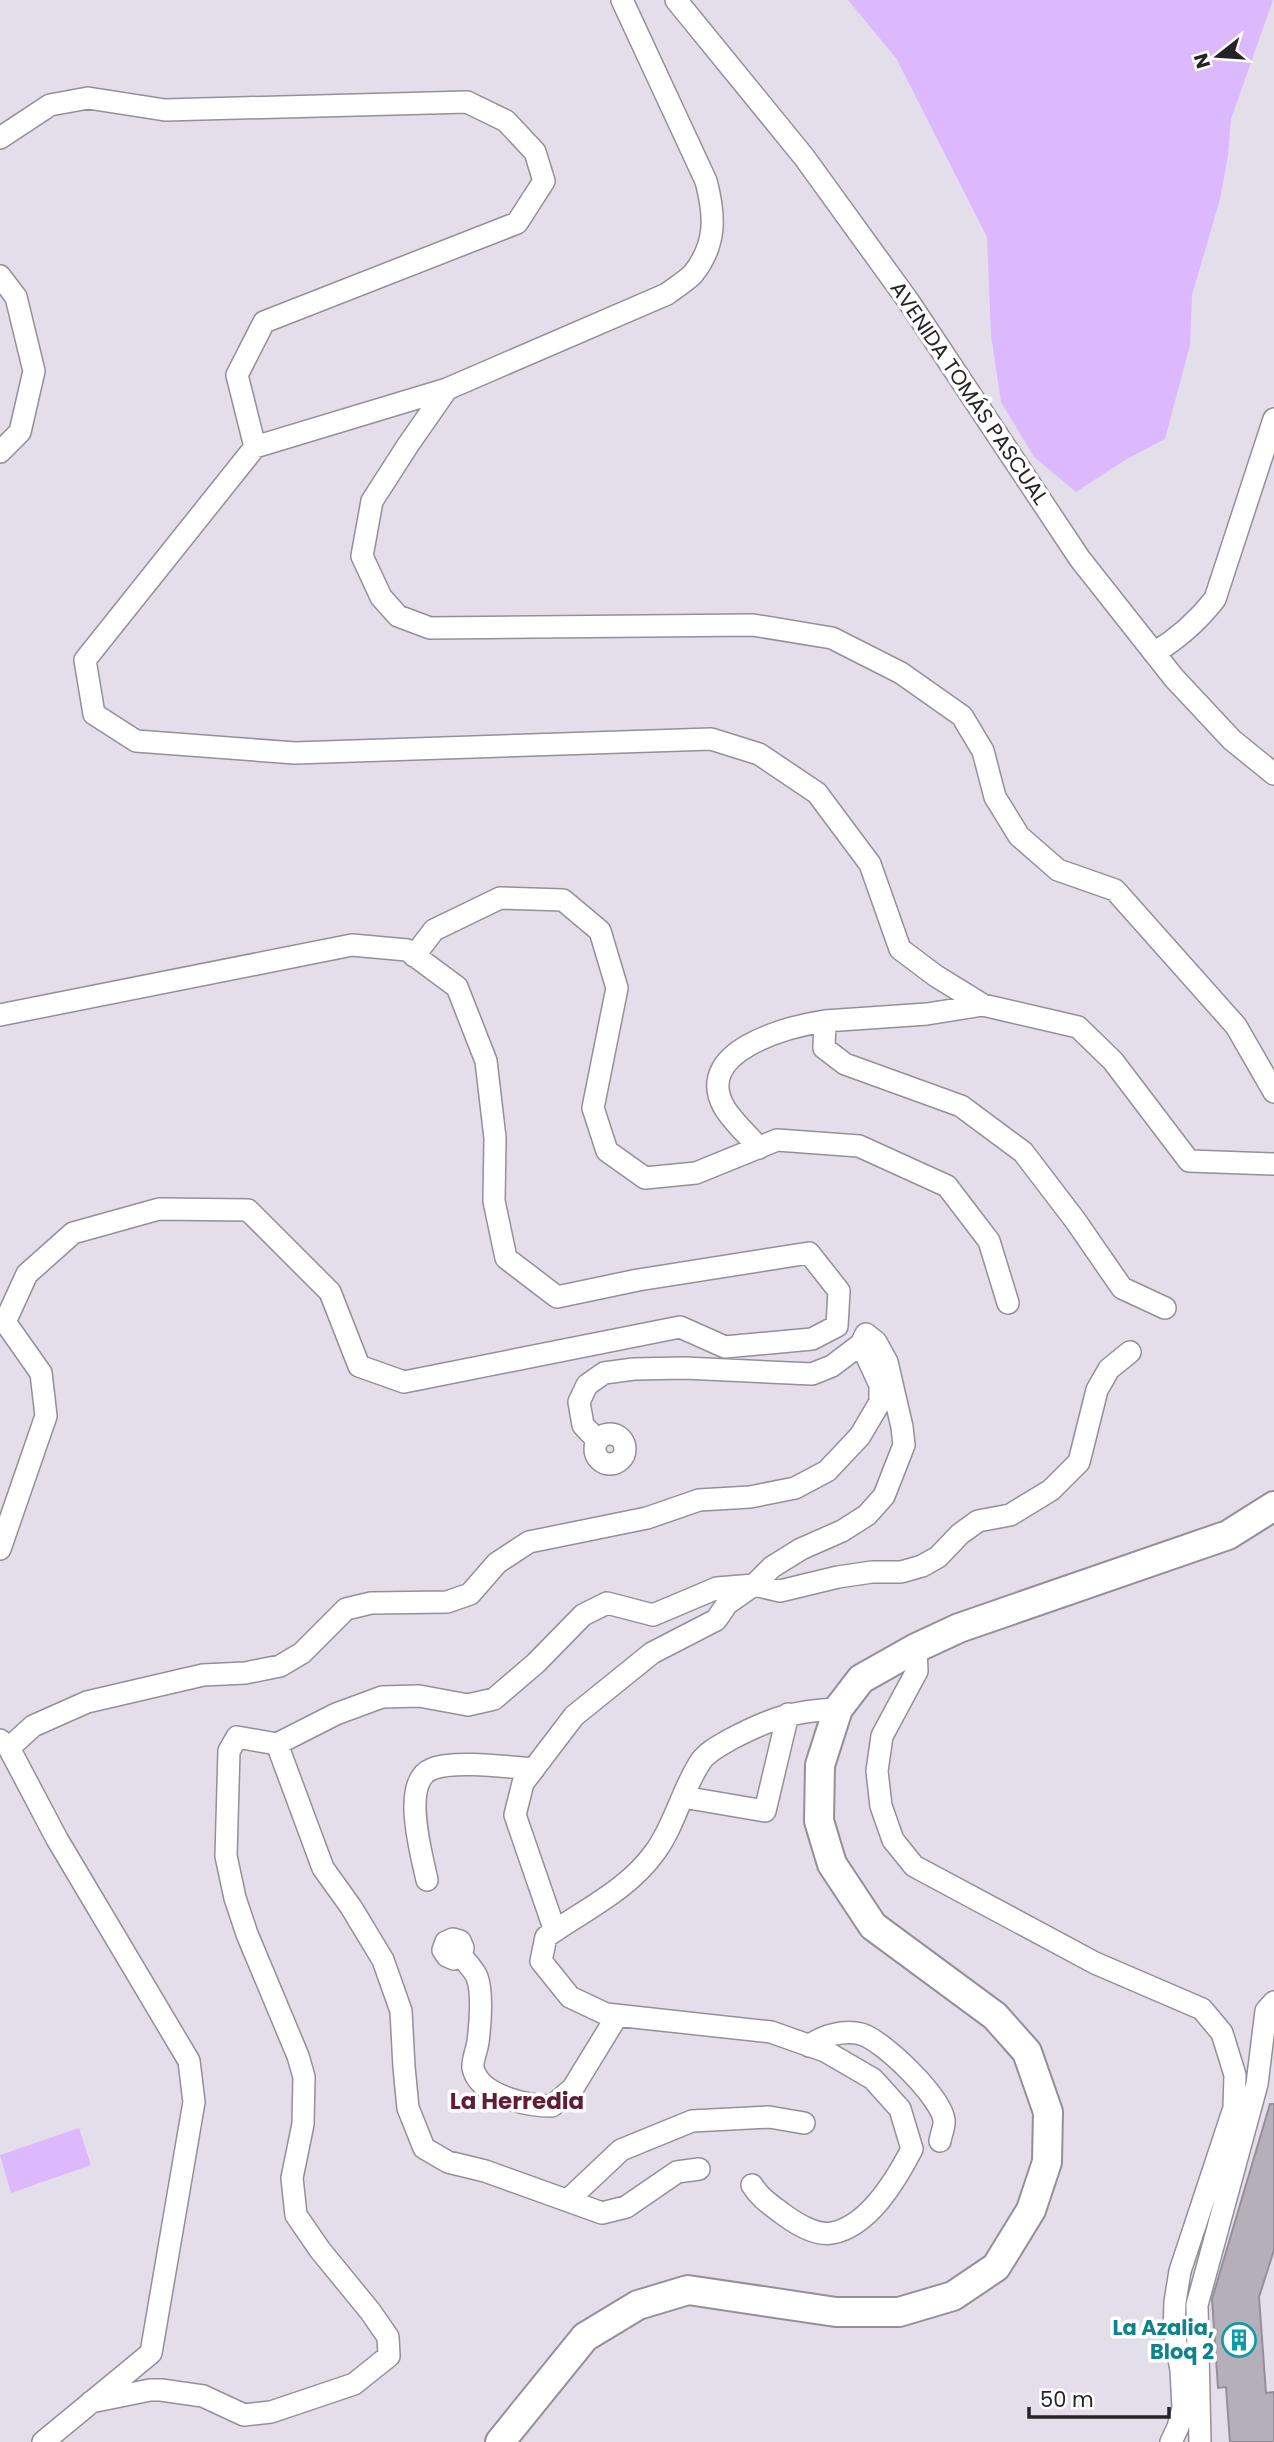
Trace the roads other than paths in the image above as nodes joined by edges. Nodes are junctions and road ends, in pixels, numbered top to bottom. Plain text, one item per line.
1 (622, 0) edge
2 (676, 0) edge
3 (0, 138) edge
4 (0, 276) edge
5 (447, 389) junction
6 (1274, 419) edge
7 (255, 447) junction
8 (0, 452) edge
9 (1154, 653) junction
10 (1274, 774) edge
11 (414, 956) junction
12 (983, 1005) junction
13 (0, 1015) edge
14 (825, 1021) junction
15 (1274, 1092) edge
16 (759, 1148) junction
17 (1274, 1164) edge
18 (1008, 1303) dead end
19 (1165, 1308) dead end
20 (861, 1344) junction
21 (1130, 1352) dead end
22 (597, 1440) dead end
23 (1274, 1506) edge
24 (0, 1549) edge
25 (754, 1585) junction
26 (916, 1648) junction
27 (838, 1709) junction
28 (788, 1714) junction
29 (5, 1744) edge
30 (276, 1744) junction
31 (534, 1769) junction
32 (683, 1797) junction
33 (427, 1880) dead end
34 (555, 1931) junction
35 (461, 1955) dead end
36 (1274, 2002) edge
37 (617, 2015) junction
38 (809, 2046) junction
39 (804, 2123) dead end
40 (940, 2141) dead end
41 (699, 2169) dead end
42 (752, 2185) dead end
43 (568, 2200) junction
44 (91, 2402) junction
45 (43, 2442) edge
46 (500, 2442) edge
47 (1171, 2442) edge
48 (1200, 2442) edge

1 - 5 street
2 - 9 street, AVENIDA TOMÁS PASCUAL
3 - 7 street
4 - 8 street
5 - 7 street
5 - 15 street
6 - 9 street
7 - 12 street
9 - 10 street, AVENIDA TOMÁS PASCUAL
11 - 13 street
11 - 16 street
11 - 24 street
12 - 14 street
12 - 17 street
14 - 16 street
14 - 19 street
16 - 18 street
20 - 22 street
20 - 25 street
20 - 29 street
21 - 25 street
23 - 26 main road
25 - 30 street
25 - 31 street
26 - 27 main road
26 - 47 street
27 - 28 street
27 - 46 main road
28 - 32 street
28 - 32 street
29 - 44 street
30 - 43 street
30 - 44 street
31 - 33 street
31 - 34 street
32 - 34 street
34 - 37 street
35 - 37 street
36 - 48 street
37 - 38 street
38 - 40 street
38 - 42 street
39 - 43 street
41 - 43 street
44 - 45 street

